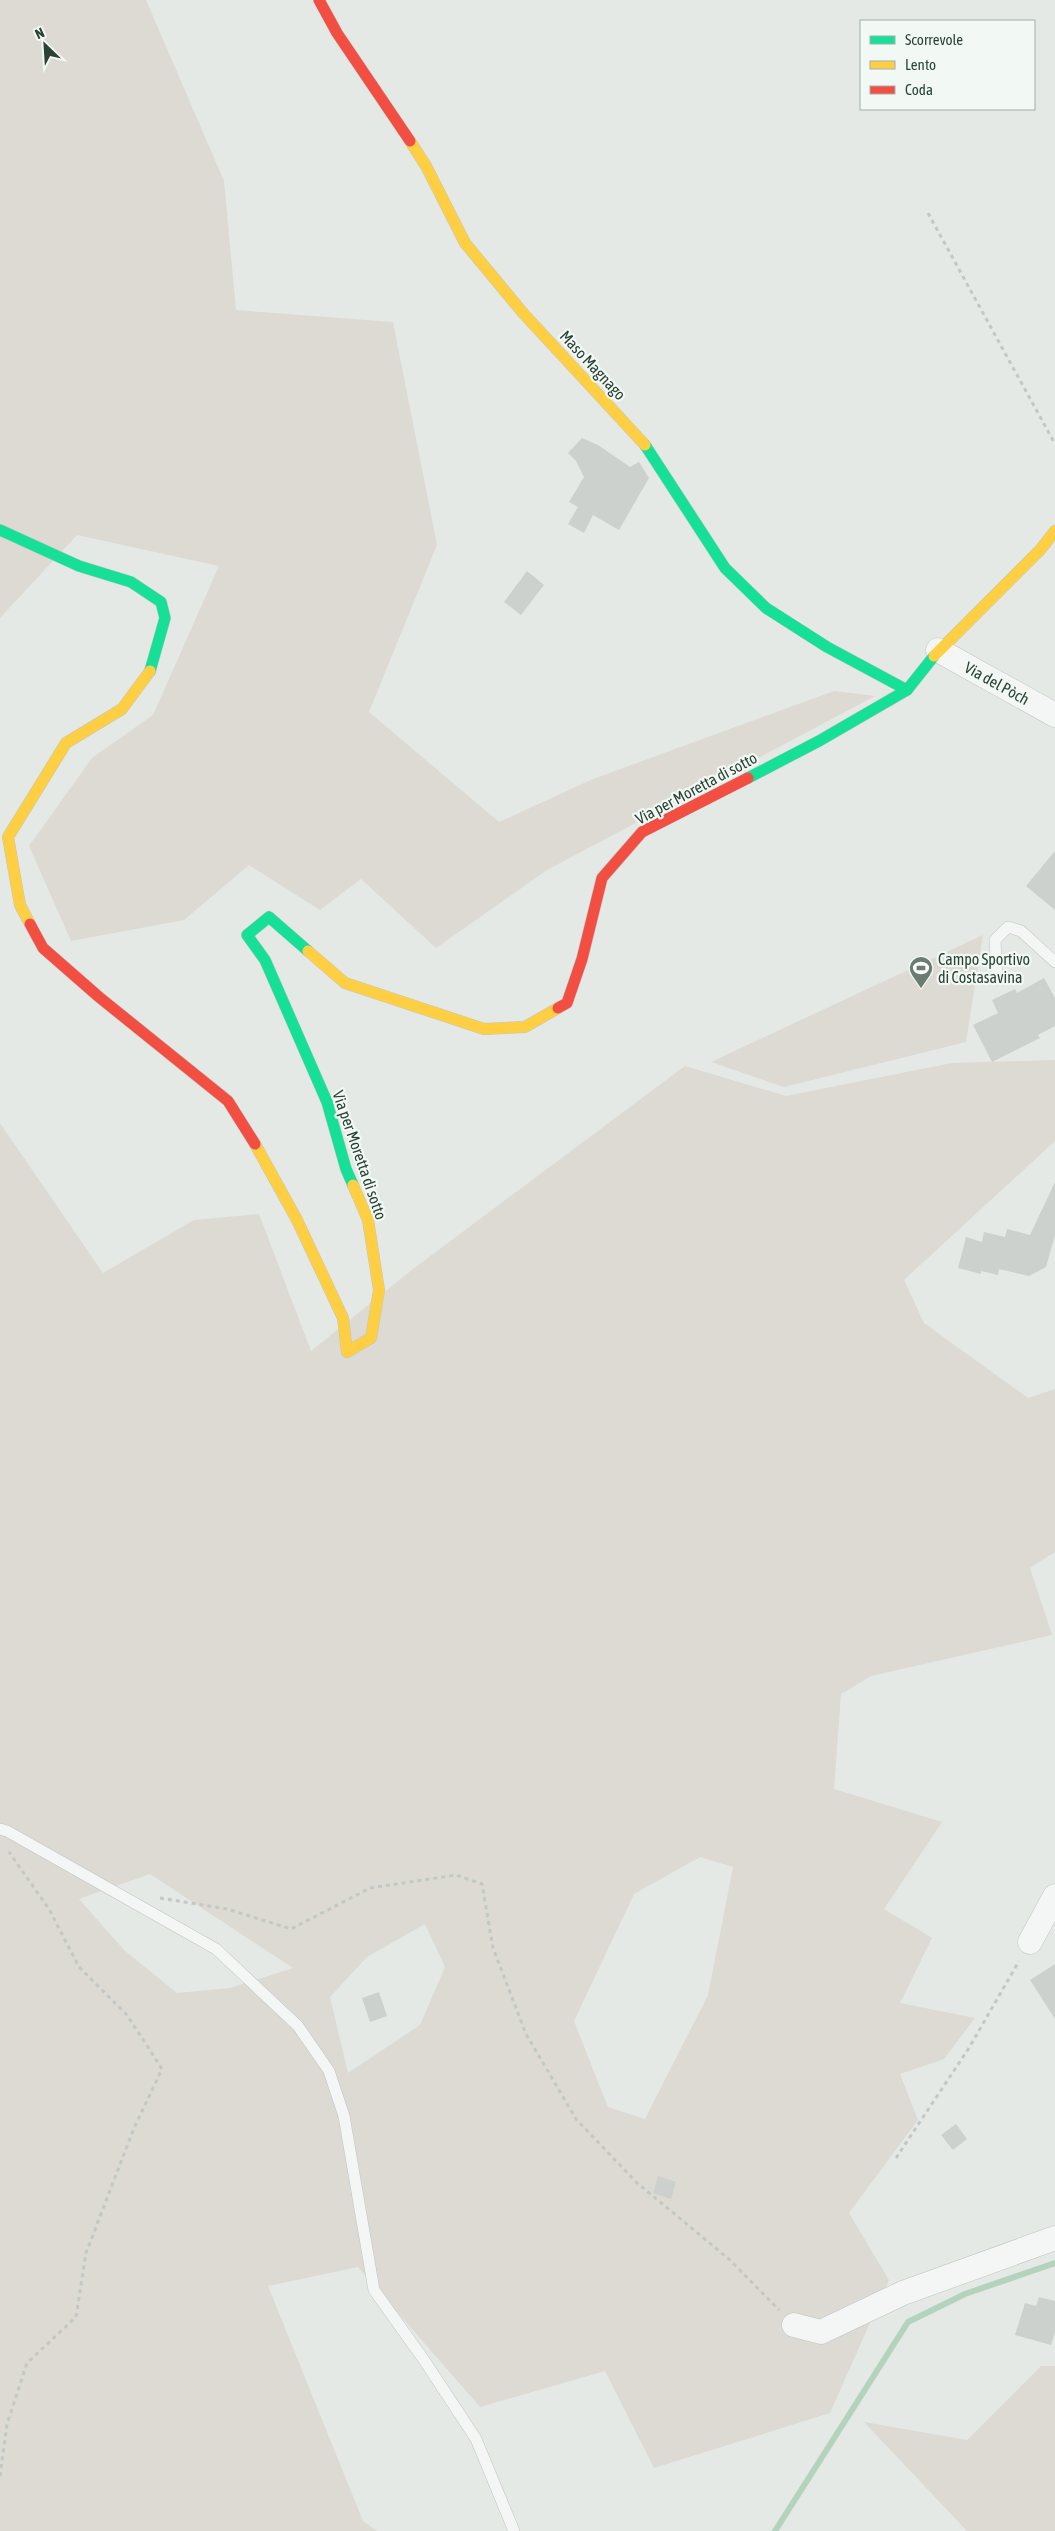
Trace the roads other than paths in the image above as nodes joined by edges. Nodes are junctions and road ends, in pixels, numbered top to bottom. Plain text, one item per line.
1 (319, 0) edge
2 (0, 530) edge
3 (1055, 531) edge
4 (938, 650) junction
5 (907, 690) junction
6 (1055, 715) edge
7 (1055, 962) edge
8 (997, 972) dead end
9 (0, 1829) edge
10 (1055, 1896) edge
11 (1030, 1942) road end
12 (1055, 2238) edge
13 (794, 2325) road end
14 (514, 2531) edge

1 - 5 street, Maso Magnago
2 - 5 street, Via per Moretta di sotto
3 - 4 street, Via per Moretta di sotto
4 - 5 street, Via per Moretta di sotto
4 - 6 street, Via del Pòch
7 - 8 lane
9 - 14 lane
10 - 11 street
12 - 13 street

